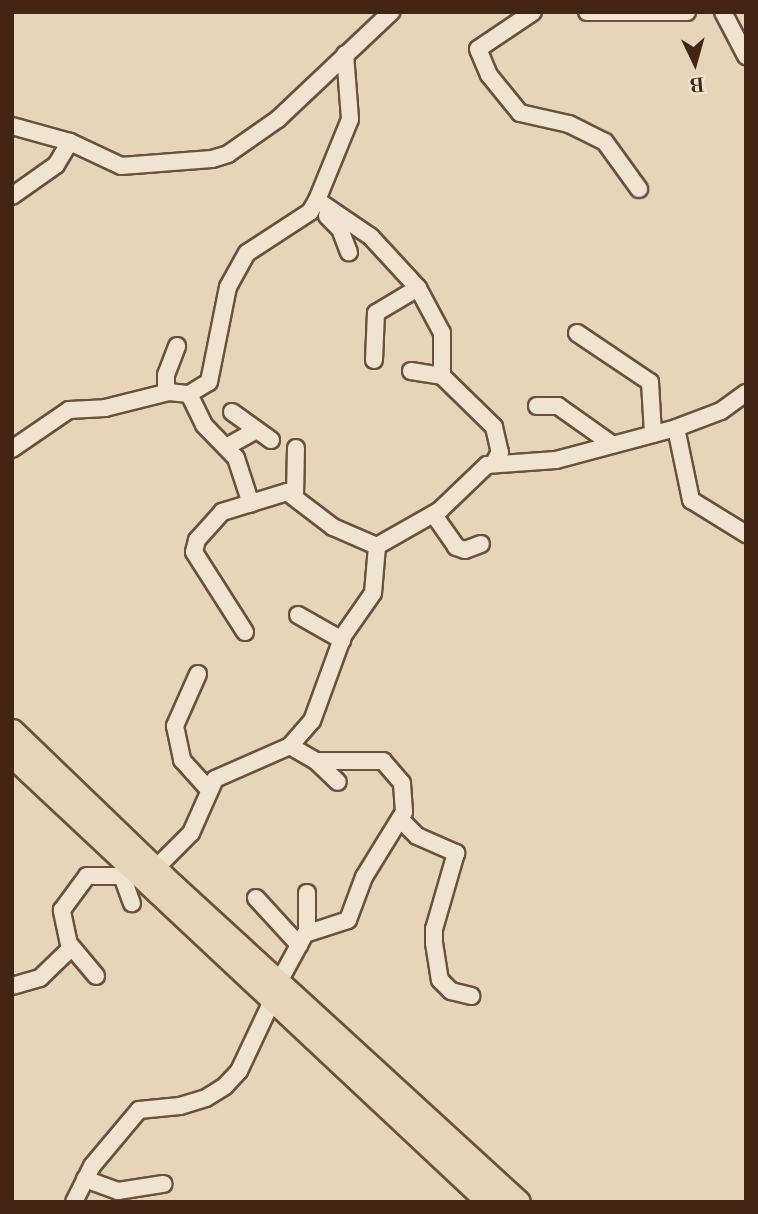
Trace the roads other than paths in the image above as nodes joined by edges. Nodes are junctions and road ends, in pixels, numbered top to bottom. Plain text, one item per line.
1 (391, 12) edge
2 (533, 12) edge
3 (587, 12) edge
4 (687, 12) edge
5 (723, 12) edge
6 (658, 13) edge
7 (345, 54) junction
8 (746, 56) edge
9 (12, 126) edge
10 (69, 142) junction
11 (639, 189) dead end
12 (12, 195) edge
13 (316, 203) junction
14 (349, 252) dead end
15 (418, 288) junction
16 (578, 333) dead end
17 (177, 346) dead end
18 (374, 360) dead end
19 (411, 371) dead end
20 (442, 376) junction
21 (166, 393) junction
22 (746, 393) edge
23 (189, 394) junction
24 (537, 406) dead end
25 (232, 412) dead end
26 (676, 428) junction
27 (255, 430) junction
28 (653, 435) junction
29 (271, 440) dead end
30 (613, 445) junction
31 (226, 447) junction
32 (296, 448) dead end
33 (12, 449) edge
34 (494, 463) junction
35 (295, 496) junction
36 (251, 504) junction
37 (434, 515) junction
38 (746, 534) edge
39 (481, 544) dead end
40 (377, 546) junction
41 (298, 615) dead end
42 (245, 632) dead end
43 (342, 640) junction
44 (198, 674) dead end
45 (12, 731) edge
46 (290, 746) junction
47 (12, 755) edge
48 (316, 761) junction
49 (338, 782) dead end
50 (209, 790) junction
51 (402, 821) junction
52 (139, 874) junction
53 (307, 892) dead end
54 (256, 898) dead end
55 (132, 904) dead end
56 (303, 939) junction
57 (71, 946) junction
58 (96, 976) dead end
59 (12, 986) edge
60 (276, 990) junction
61 (471, 996) dead end
62 (85, 1179) junction
63 (163, 1184) dead end
64 (74, 1202) edge
65 (489, 1202) edge
66 (518, 1202) edge

1 - 7 street
2 - 11 street
3 - 6 street
4 - 6 street
5 - 8 street
7 - 10 street
7 - 13 street
9 - 10 street
10 - 12 street
13 - 14 street
13 - 15 street
13 - 23 street
15 - 18 street
15 - 20 street
16 - 28 street
17 - 21 street
19 - 20 street
20 - 34 street
21 - 23 street
21 - 33 street
22 - 26 street
23 - 31 street
24 - 30 street
25 - 27 street
26 - 28 street
26 - 38 street
27 - 29 street
27 - 31 street
28 - 30 street
30 - 34 street
31 - 36 street
32 - 35 street
34 - 37 street
35 - 36 street
35 - 40 street
36 - 42 street
37 - 39 street
37 - 40 street
40 - 43 street
41 - 43 street
43 - 46 street
44 - 50 street
45 - 52 highway
46 - 48 street
46 - 50 street
47 - 52 highway
48 - 49 street
48 - 51 street
50 - 52 street
51 - 56 street
51 - 61 street
52 - 55 street
52 - 57 street
52 - 60 highway
53 - 56 street
54 - 56 street
56 - 60 street
57 - 58 street
57 - 59 street
60 - 62 street
60 - 65 highway
60 - 66 highway
62 - 63 street
62 - 64 street

